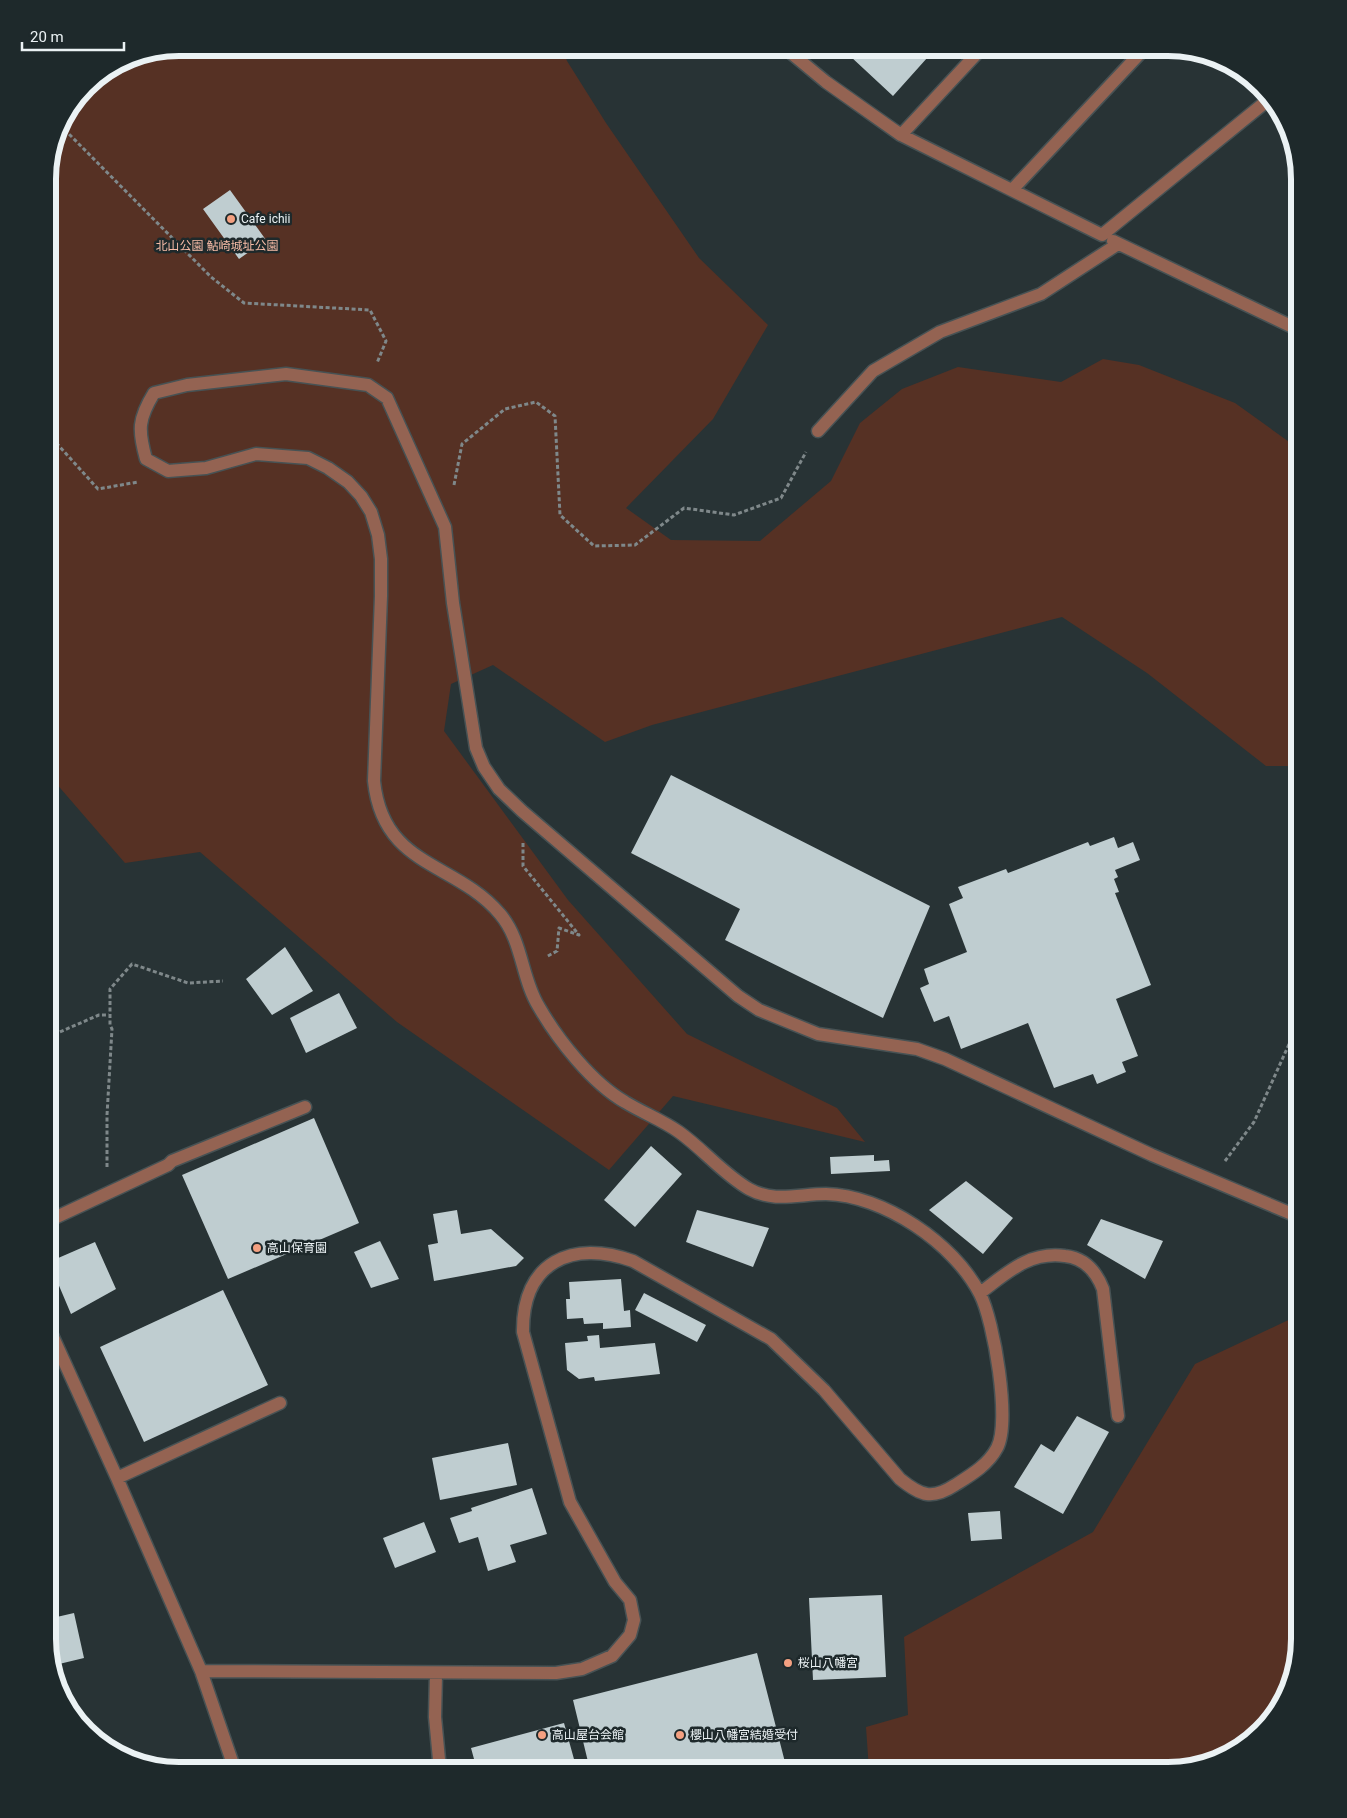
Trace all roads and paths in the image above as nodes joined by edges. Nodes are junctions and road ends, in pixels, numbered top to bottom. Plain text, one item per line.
1 (796, 57) edge
2 (974, 57) edge
3 (1137, 57) edge
4 (1264, 104) edge
5 (66, 131) edge
6 (901, 135) junction
7 (1012, 190) junction
8 (1102, 234) junction
9 (1118, 244) junction
10 (1291, 326) edge
11 (368, 385) junction
12 (818, 431) joint
13 (57, 444) edge
14 (168, 470) junction
15 (445, 527) junction
16 (522, 811) junction
17 (526, 969) junction
18 (223, 981) dead end
19 (109, 1014) junction
20 (56, 1033) edge
21 (1291, 1042) edge
22 (305, 1107) dead end
23 (1211, 1180) junction
24 (108, 1193) junction
25 (1291, 1213) edge
26 (56, 1217) edge
27 (980, 1293) junction
28 (56, 1355) edge
29 (280, 1403) dead end
30 (1118, 1416) dead end
31 (117, 1478) junction
32 (201, 1671) junction
33 (436, 1674) junction
34 (232, 1762) edge
35 (439, 1762) edge

1 - 6 street
2 - 6 street
3 - 7 street
4 - 8 street
5 - 11 path
6 - 7 street
7 - 8 street
8 - 9 street
9 - 10 street
9 - 12 street
11 - 14 street
11 - 15 street
12 - 15 path
13 - 14 path
14 - 17 street
15 - 16 street
16 - 17 path
16 - 23 street
17 - 27 street
18 - 19 path
19 - 20 path
19 - 24 path
21 - 23 path
22 - 24 street
23 - 25 street
24 - 26 street
27 - 30 street
27 - 33 street
28 - 31 street
29 - 31 street
31 - 32 street
32 - 33 street
32 - 34 street
33 - 35 street

